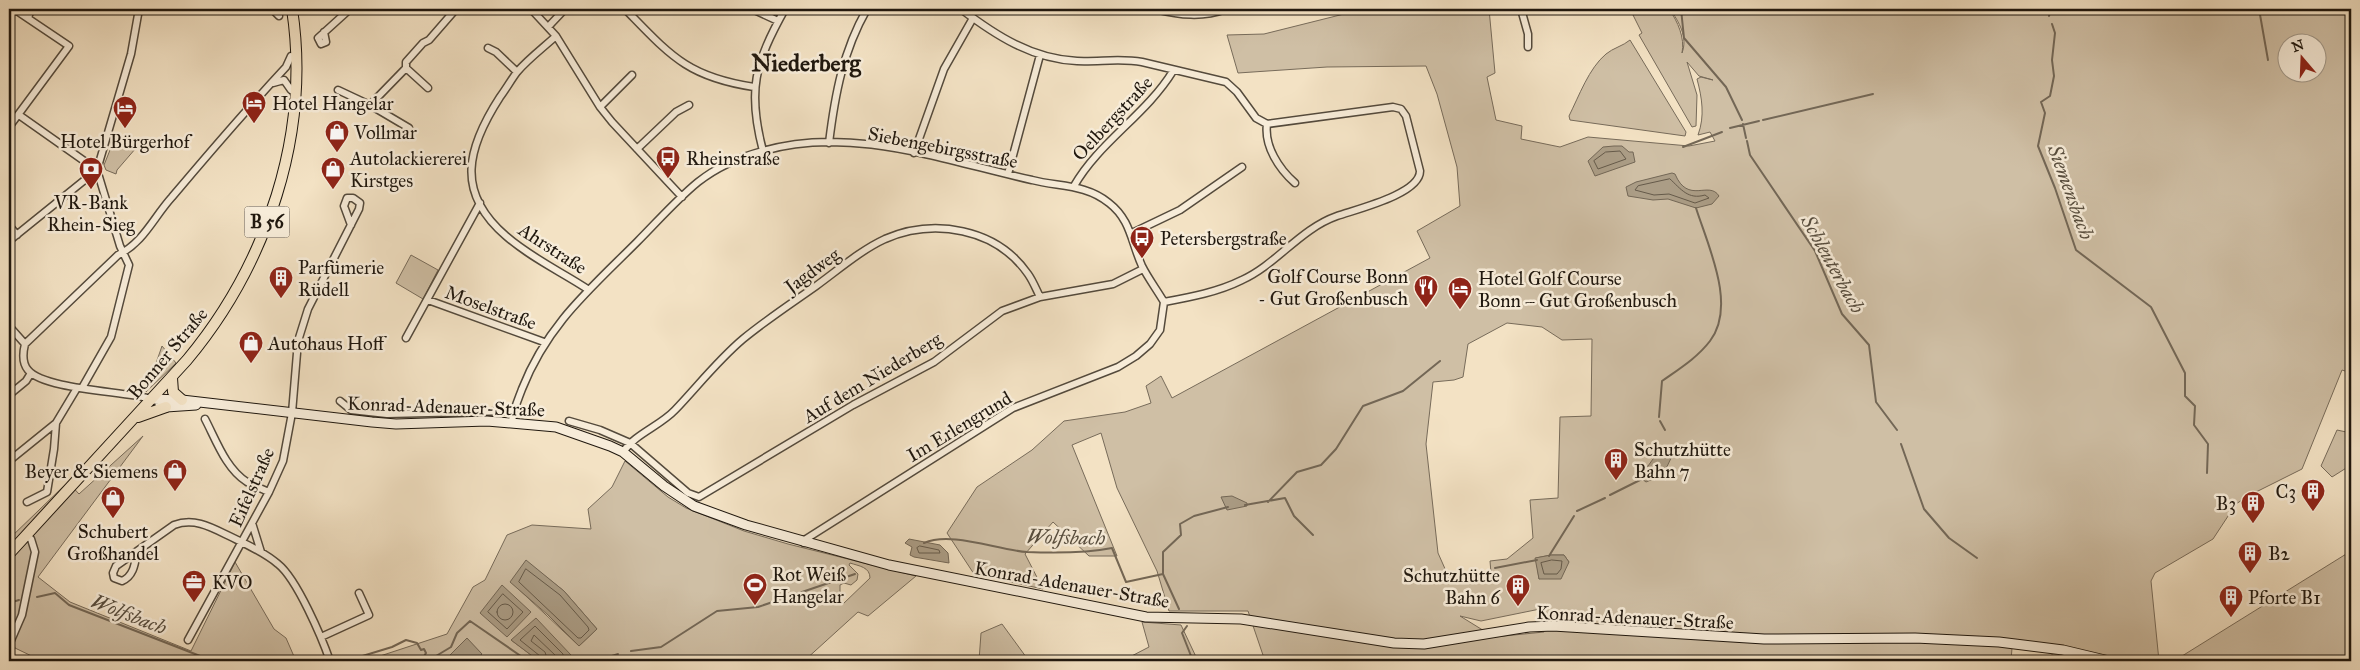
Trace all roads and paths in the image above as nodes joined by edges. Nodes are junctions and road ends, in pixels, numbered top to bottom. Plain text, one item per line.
1 (14, 9) edge
2 (31, 9) edge
3 (139, 9) edge
4 (272, 9) edge
5 (288, 9) edge
6 (292, 9) edge
7 (350, 9) edge
8 (456, 9) edge
9 (531, 9) edge
10 (565, 9) edge
11 (625, 9) edge
12 (752, 9) edge
13 (785, 9) edge
14 (868, 9) edge
15 (961, 9) edge
16 (1155, 9) edge
17 (1226, 9) edge
18 (1522, 9) edge
19 (1200, 12) edge
20 (279, 16) dead end
21 (28, 18) junction
22 (973, 18) junction
23 (778, 21) junction
24 (548, 27) junction
25 (324, 32) dead end
26 (556, 36) junction
27 (1528, 47) dead end
28 (488, 48) dead end
29 (1040, 55) junction
30 (291, 56) junction
31 (406, 68) junction
32 (1173, 71) junction
33 (517, 72) junction
34 (632, 75) dead end
35 (270, 84) junction
36 (754, 87) junction
37 (428, 88) dead end
38 (291, 90) junction
39 (338, 90) dead end
40 (370, 105) junction
41 (689, 106) dead end
42 (600, 107) junction
43 (19, 115) junction
44 (1267, 124) junction
45 (9, 127) edge
46 (410, 128) dead end
47 (289, 136) junction
48 (829, 143) junction
49 (637, 150) junction
50 (763, 151) junction
51 (914, 152) junction
52 (1242, 167) dead end
53 (97, 170) junction
54 (1008, 174) junction
55 (1295, 183) dead end
56 (1074, 186) junction
57 (682, 197) junction
58 (480, 203) junction
59 (9, 225) edge
60 (351, 225) dead end
61 (1132, 233) junction
62 (17, 236) junction
63 (9, 241) edge
64 (124, 252) junction
65 (1143, 269) junction
66 (589, 290) junction
67 (1040, 297) junction
68 (428, 300) junction
69 (1164, 302) junction
70 (9, 326) edge
71 (406, 338) dead end
72 (544, 342) junction
73 (25, 344) junction
74 (31, 373) junction
75 (172, 378) junction
76 (80, 388) junction
77 (9, 395) edge
78 (152, 400) junction
79 (182, 400) junction
80 (340, 402) dead end
81 (208, 404) junction
82 (166, 407) junction
83 (514, 411) junction
84 (292, 413) junction
85 (135, 419) junction
86 (205, 419) dead end
87 (570, 421) dead end
88 (512, 422) junction
89 (56, 423) junction
90 (630, 444) junction
91 (622, 452) junction
92 (9, 461) edge
93 (269, 492) junction
94 (705, 495) joint
95 (27, 502) dead end
96 (252, 523) junction
97 (25, 535) junction
98 (242, 542) junction
99 (804, 543) junction
100 (136, 552) junction
101 (261, 552) junction
102 (9, 554) edge
103 (359, 593) dead end
104 (321, 636) junction
105 (188, 640) dead end
106 (9, 645) edge
107 (330, 661) edge
108 (2109, 661) edge

1 - 21 street
2 - 21 street
3 - 53 street
4 - 20 street
5 - 30 main road, Bonner Straße / B 56
6 - 47 main road, Bonner Straße / B 56
7 - 25 street
8 - 31 street
9 - 24 street
10 - 24 street
11 - 36 street
12 - 23 street
13 - 23 street
14 - 48 street
15 - 22 street
16 - 19 street
17 - 19 street
18 - 27 street
21 - 43 street
22 - 29 street
22 - 51 street
23 - 36 street
24 - 26 street
26 - 33 street, Ahrstraße
26 - 42 street
28 - 33 street
29 - 32 street
29 - 54 street
30 - 35 street
30 - 38 main road, Bonner Straße / B 56
31 - 37 street
31 - 40 street
32 - 44 street
32 - 56 street, Oelbergstraße
33 - 58 street, Ahrstraße
34 - 42 street
35 - 38 street
35 - 64 street
36 - 50 street
38 - 47 main road, Bonner Straße / B 56
39 - 40 street
40 - 46 street
41 - 49 street
42 - 49 street
43 - 45 street
43 - 53 street
44 - 55 street
44 - 69 street
47 - 75 main road, Bonner Straße / B 56
48 - 50 street, Siebengebirgsstraße
48 - 51 street, Siebengebirgsstraße
49 - 57 street
50 - 57 street, Siebengebirgsstraße
51 - 54 street, Siebengebirgsstraße
52 - 61 street
53 - 62 street
53 - 64 street
54 - 56 street, Siebengebirgsstraße
56 - 61 street, Siebengebirgsstraße
57 - 66 street, Siebengebirgsstraße
58 - 66 street, Ahrstraße
58 - 68 street, Moselstraße
59 - 62 street
60 - 84 street, Eifelstraße
61 - 65 street, Siebengebirgsstraße
62 - 63 street
64 - 73 street
64 - 76 street
65 - 67 street, Auf dem Niederberg
65 - 69 street, Siebengebirgsstraße
66 - 72 street, Siebengebirgsstraße
67 - 90 street, Jagdweg
67 - 94 street, Auf dem Niederberg
68 - 71 street, Moselstraße
68 - 72 street, Moselstraße
69 - 99 street, Im Erlengrund
70 - 73 street
72 - 83 street, Siebengebirgsstraße
73 - 74 street
74 - 76 street
74 - 77 street
75 - 78 main road, Bonner Straße / B 56
75 - 79 main road
76 - 78 street
76 - 89 street
78 - 79 street, Konrad-Adenauer-Straße
78 - 82 street
78 - 85 main road, Bonner Straße / B 56
79 - 81 street, Konrad-Adenauer-Straße
80 - 83 street, Konrad-Adenauer-Straße
81 - 82 street, Konrad-Adenauer-Straße
81 - 84 street, Konrad-Adenauer-Straße
82 - 85 main road
83 - 88 street, Siebengebirgsstraße
84 - 88 street, Konrad-Adenauer-Straße
84 - 93 street, Eifelstraße
85 - 97 main road, Bonner Straße / B 56
86 - 93 street
87 - 90 street, Konrad-Adenauer-Straße
88 - 91 street, Konrad-Adenauer-Straße
89 - 92 street
89 - 95 street
90 - 91 street, Jagdweg
90 - 94 street, Konrad-Adenauer-Straße
91 - 99 street, Konrad-Adenauer-Straße
93 - 96 street, Eifelstraße
96 - 98 street, Eifelstraße
96 - 101 street
97 - 102 main road, Bonner Straße / B 56
97 - 106 street
98 - 100 street, Eifelstraße
98 - 101 street
98 - 105 street, Eifelstraße
99 - 108 street, Konrad-Adenauer-Straße
100 - 100 street, Eifelstraße
101 - 104 street
103 - 104 street
104 - 107 street

